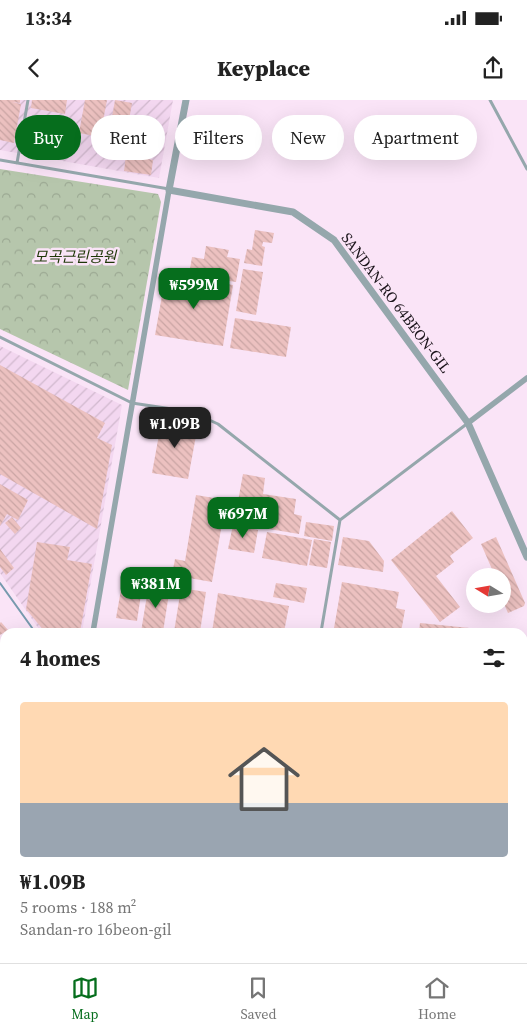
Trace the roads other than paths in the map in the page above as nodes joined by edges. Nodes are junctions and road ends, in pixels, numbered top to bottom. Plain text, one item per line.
1 (28, 100) edge
2 (186, 100) edge
3 (490, 100) edge
4 (0, 160) edge
5 (17, 163) junction
6 (527, 169) edge
7 (169, 190) junction
8 (0, 337) edge
9 (527, 378) edge
10 (132, 402) junction
11 (468, 423) junction
12 (340, 520) junction
13 (527, 556) edge
14 (94, 628) edge
15 (322, 628) edge

1 - 5 lane
2 - 7 street
3 - 6 lane
4 - 5 lane, SANDAN-RO 64BEON-GIL
5 - 7 lane, SANDAN-RO 64BEON-GIL
7 - 10 street
7 - 11 street, SANDAN-RO 64BEON-GIL
8 - 10 lane
9 - 11 street
10 - 12 lane
10 - 14 street
11 - 12 lane
11 - 13 street, SANDAN-RO 64BEON-GIL
12 - 15 lane

